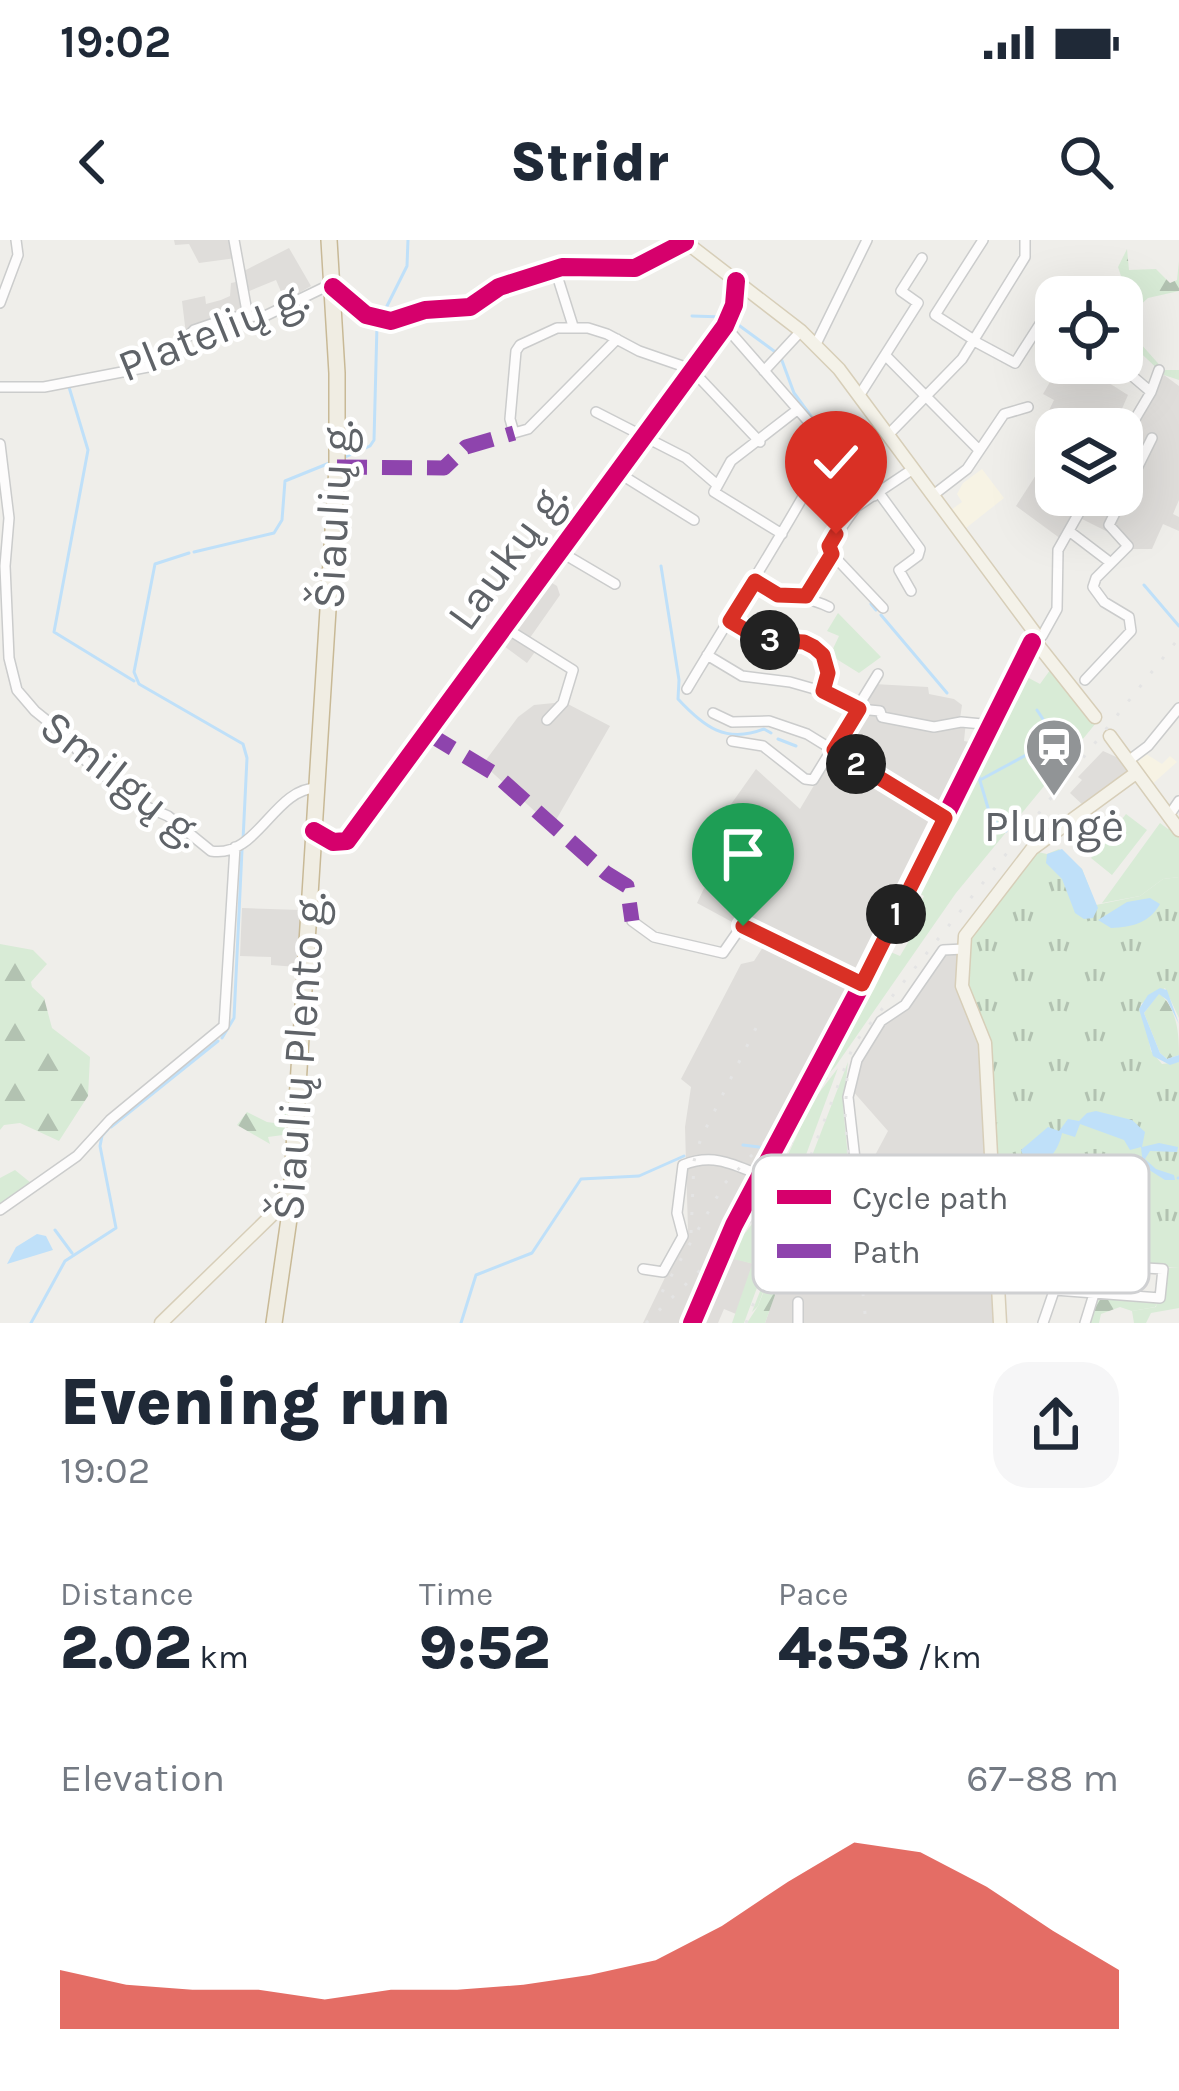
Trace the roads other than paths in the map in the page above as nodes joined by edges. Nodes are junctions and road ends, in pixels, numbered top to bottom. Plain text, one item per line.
1 (234, 240) edge
2 (329, 240) edge
3 (867, 240) edge
4 (983, 240) edge
5 (1025, 240) edge
6 (684, 241) edge
7 (17, 246) edge
8 (0, 253) edge
9 (922, 258) dead end
10 (555, 269) junction
11 (736, 281) junction
12 (333, 287) junction
13 (0, 303) edge
14 (248, 316) junction
15 (573, 326) junction
16 (725, 326) junction
17 (801, 331) junction
18 (1035, 331) edge
19 (617, 339) junction
20 (974, 340) junction
21 (816, 344) junction
22 (886, 356) junction
23 (691, 369) junction
24 (764, 370) junction
25 (1159, 370) dead end
26 (1142, 384) edge
27 (0, 387) edge
28 (1151, 392) junction
29 (860, 396) junction
30 (927, 397) junction
31 (1028, 407) dead end
32 (1142, 408) edge
33 (797, 410) junction
34 (596, 412) dead end
35 (888, 434) junction
36 (642, 437) junction
37 (1152, 438) dead end
38 (760, 442) junction
39 (0, 443) edge
40 (979, 451) junction
41 (847, 457) dead end
42 (913, 469) junction
43 (616, 472) junction
44 (715, 483) junction
45 (877, 495) junction
46 (932, 496) junction
47 (1077, 516) edge
48 (694, 520) dead end
49 (1069, 531) junction
50 (782, 534) junction
51 (559, 551) junction
52 (832, 554) junction
53 (1111, 562) junction
54 (755, 581) junction
55 (615, 584) dead end
56 (911, 591) dead end
57 (806, 596) junction
58 (829, 607) dead end
59 (884, 608) dead end
60 (730, 621) junction
61 (504, 627) junction
62 (1037, 639) junction
63 (707, 655) junction
64 (878, 674) dead end
65 (1084, 680) dead end
66 (687, 689) dead end
67 (823, 691) junction
68 (1179, 708) edge
69 (859, 709) junction
70 (713, 713) dead end
71 (1095, 717) dead end
72 (548, 720) dead end
73 (993, 725) junction
74 (1110, 736) dead end
75 (732, 741) dead end
76 (834, 750) junction
77 (1132, 767) junction
78 (317, 788) junction
79 (1179, 801) edge
80 (1168, 817) junction
81 (945, 818) junction
82 (1179, 830) edge
83 (314, 831) junction
84 (235, 847) junction
85 (632, 921) dead end
86 (964, 949) junction
87 (862, 984) junction
88 (772, 1155) edge
89 (855, 1155) edge
90 (991, 1155) edge
91 (753, 1173) edge
92 (753, 1191) edge
93 (0, 1210) edge
94 (281, 1214) junction
95 (1149, 1268) edge
96 (643, 1269) dead end
97 (998, 1293) edge
98 (1053, 1293) edge
99 (1084, 1293) edge
100 (1094, 1294) junction
101 (798, 1301) dead end
102 (161, 1323) edge
103 (274, 1323) edge
104 (692, 1323) edge
105 (798, 1323) edge
106 (1000, 1323) edge
107 (1043, 1323) edge
108 (1084, 1323) edge

1 - 14 street
2 - 12 highway, Šiaulių g.
3 - 21 street
4 - 20 street
5 - 20 street
6 - 10 street, Platelių g.
6 - 11 main road
7 - 8 street
7 - 13 street
9 - 22 street
10 - 12 street, Platelių g.
10 - 15 street
11 - 16 street, Laukų g.
11 - 17 main road
12 - 14 street, Platelių g.
12 - 78 highway, Šiaulių g.
14 - 27 street, Platelių g.
15 - 19 street
15 - 19 street
16 - 23 street, Laukų g.
16 - 24 street
17 - 21 main road
17 - 24 street
18 - 20 street
19 - 23 street
20 - 30 street
21 - 29 main road
22 - 29 street
22 - 30 street
23 - 36 street, Laukų g.
23 - 38 street
24 - 33 street
25 - 28 street
26 - 28 street
28 - 32 street
29 - 35 main road
30 - 35 street
30 - 40 street
31 - 40 street
33 - 38 street
33 - 50 street
34 - 36 street
35 - 42 main road
36 - 43 street, Laukų g.
36 - 44 street
37 - 53 street
38 - 44 street
39 - 84 street, Smilgų g.
40 - 46 street
41 - 45 street
42 - 45 street
42 - 46 main road
43 - 48 street
43 - 51 street, Laukų g.
44 - 50 street
45 - 52 street
45 - 56 street
46 - 62 main road
47 - 49 street
49 - 53 street
49 - 62 street
50 - 54 street
51 - 55 street
51 - 61 street, Laukų g.
52 - 57 street
52 - 59 street
53 - 65 street
54 - 57 street
54 - 60 street
57 - 58 street
60 - 63 street
60 - 67 street
61 - 72 street
61 - 83 street, Laukų g.
62 - 71 main road
62 - 73 street
63 - 66 street
63 - 67 street
64 - 69 street
67 - 69 street
68 - 77 street
69 - 73 street
69 - 76 street
70 - 76 street
73 - 81 street
74 - 77 main road
75 - 76 street
76 - 81 street
77 - 80 main road
77 - 86 main road
78 - 83 highway, Šiaulių Plento g.
78 - 84 street, Smilgų g.
79 - 80 street
80 - 82 main road
81 - 87 street
83 - 94 highway, Šiaulių Plento g.
84 - 93 street
85 - 87 street
86 - 89 street
86 - 90 main road
87 - 88 street
91 - 96 street
92 - 104 street
94 - 102 main road
94 - 103 highway, Šiaulių Plento g.
95 - 100 street
97 - 106 main road
98 - 107 street
99 - 100 street
100 - 108 street
101 - 105 street

